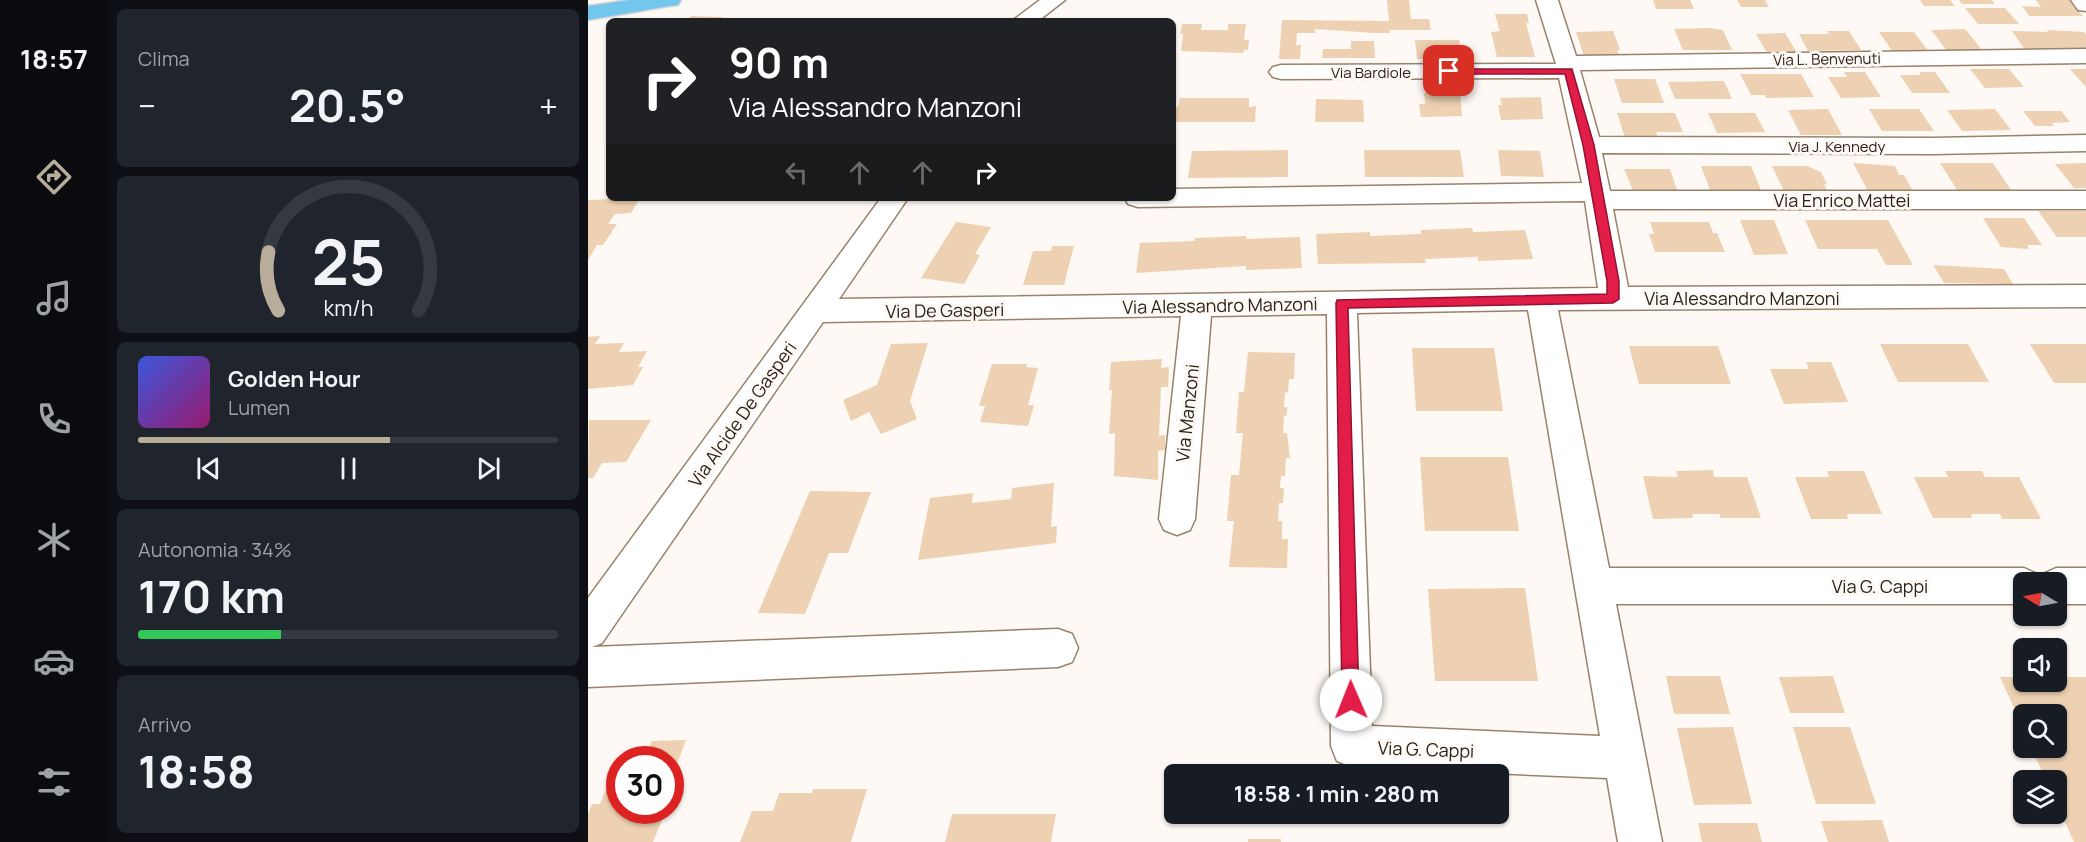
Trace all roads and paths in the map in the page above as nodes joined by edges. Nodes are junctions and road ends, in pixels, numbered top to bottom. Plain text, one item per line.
1 (670, 0) edge
2 (1034, 0) edge
3 (1054, 0) edge
4 (1547, 0) edge
5 (2082, 0) edge
6 (2086, 5) edge
7 (588, 13) edge
8 (1024, 18) edge
9 (1027, 18) edge
10 (2086, 56) edge
11 (1568, 67) junction
12 (1281, 72) dead end
13 (2086, 142) edge
14 (1588, 145) junction
15 (1598, 196) junction
16 (1176, 198) edge
17 (2086, 200) edge
18 (893, 201) edge
19 (2086, 296) edge
20 (1541, 299) junction
21 (1613, 299) junction
22 (1342, 303) junction
23 (1197, 306) junction
24 (1075, 307) joint
25 (814, 311) junction
26 (1177, 519) dead end
27 (1592, 586) junction
28 (2013, 586) edge
29 (2067, 586) edge
30 (2086, 586) edge
31 (588, 630) edge
32 (1058, 648) dead end
33 (588, 667) edge
34 (1625, 758) junction
35 (1640, 842) edge

1 - 7 main road
2 - 8 street
3 - 9 street
4 - 11 street
5 - 6 street
10 - 11 street, Via L. Benvenuti
11 - 12 street, Via Bardiole
11 - 14 street
13 - 14 street, Via J. Kennedy
14 - 15 street
15 - 16 street, Via Enrico Mattei
15 - 17 street, Via Enrico Mattei
15 - 21 street
18 - 25 street, Via Alcide De Gasperi
19 - 21 street, Via Alessandro Manzoni
20 - 21 street, Via Alessandro Manzoni
20 - 22 street, Via Alessandro Manzoni
20 - 27 street
22 - 23 street, Via Alessandro Manzoni
22 - 34 street, Via G. Cappi
23 - 24 street, Via Alessandro Manzoni
23 - 26 street, Via Manzoni
24 - 25 street, Via De Gasperi
25 - 31 street, Via Alcide De Gasperi
27 - 28 street, Via G. Cappi
27 - 34 street
29 - 30 street
32 - 33 street
34 - 35 street

